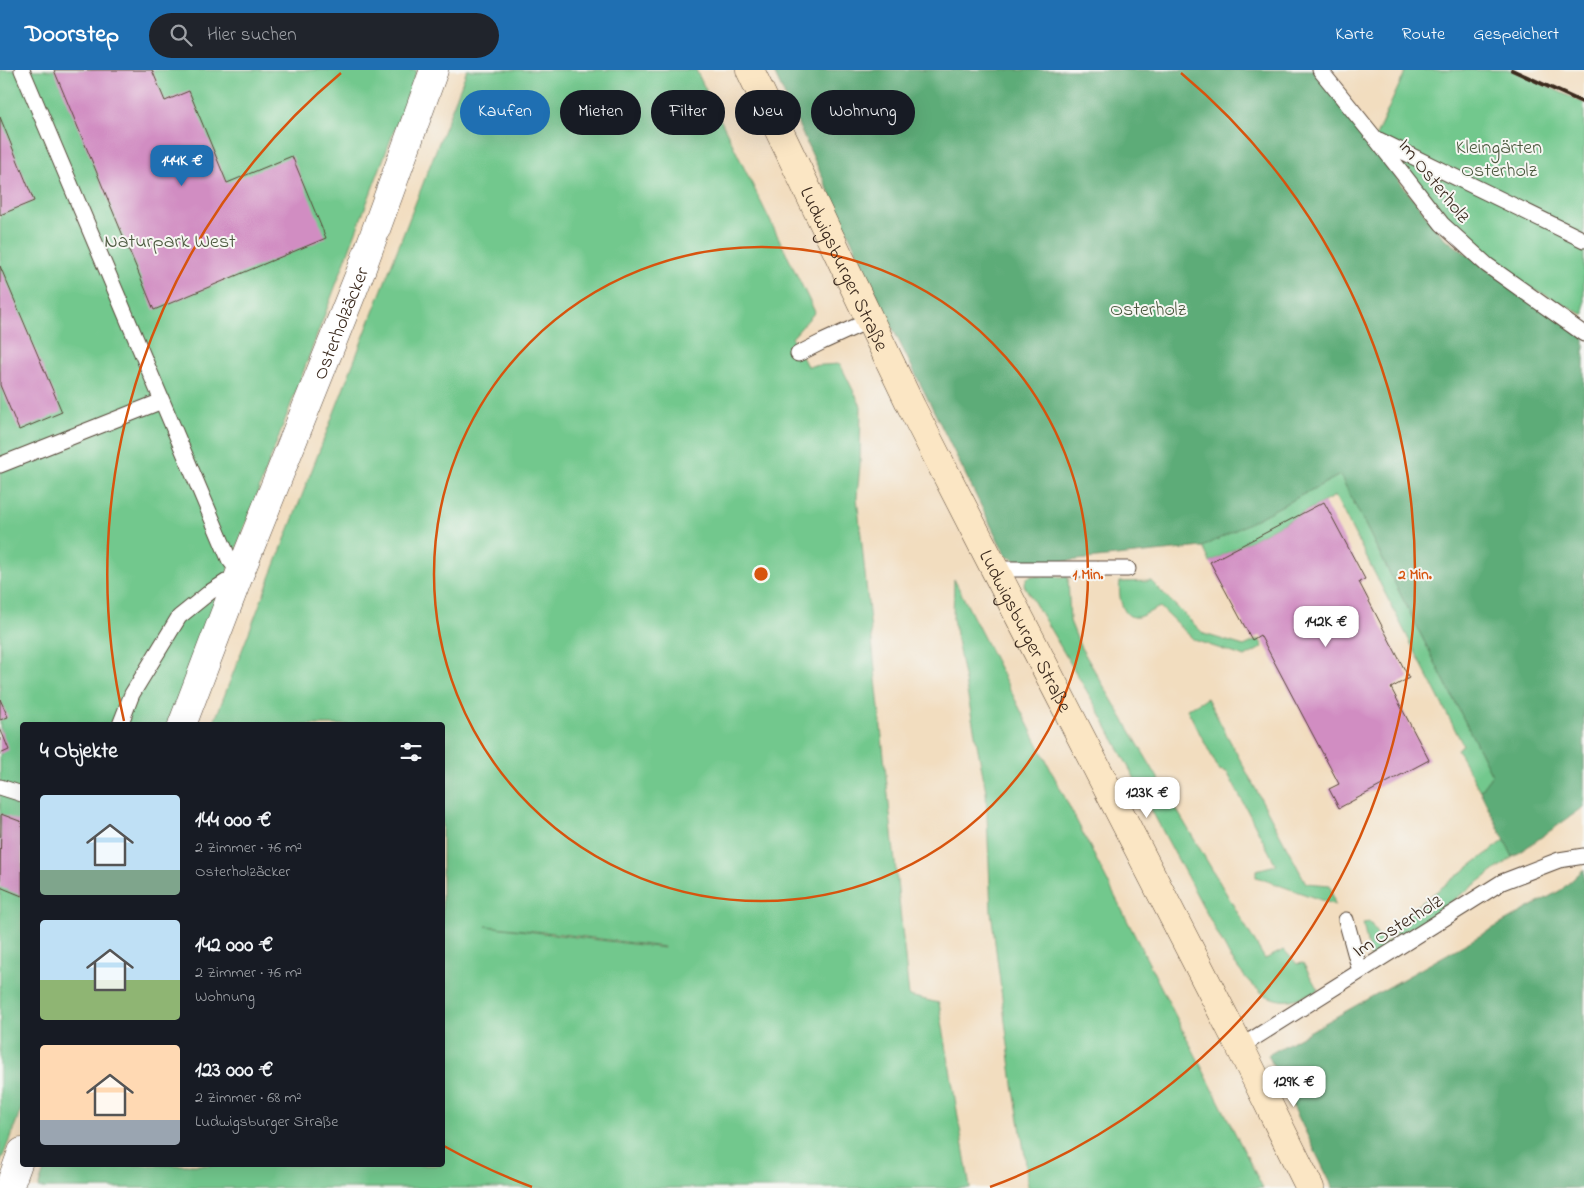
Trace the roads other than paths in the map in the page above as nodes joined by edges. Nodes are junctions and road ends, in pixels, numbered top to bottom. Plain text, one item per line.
1 (22, 70) edge
2 (434, 70) edge
3 (750, 70) edge
4 (1320, 70) edge
5 (1375, 138) junction
6 (1584, 240) edge
7 (870, 320) junction
8 (1584, 334) edge
9 (798, 354) dead end
10 (162, 400) junction
11 (0, 465) edge
12 (995, 569) junction
13 (1128, 569) dead end
14 (240, 573) junction
15 (121, 722) edge
16 (183, 722) edge
17 (0, 786) edge
18 (20, 793) edge
19 (1584, 856) edge
20 (1346, 920) dead end
21 (1360, 971) junction
22 (1240, 1047) junction
23 (20, 1158) edge
24 (9, 1188) edge
25 (1310, 1188) edge

1 - 10 lane
2 - 14 street, Osterholzäcker
3 - 7 street, Ludwigsburger Straße
4 - 5 lane, Im Osterholz
5 - 6 lane
5 - 8 lane, Im Osterholz
7 - 9 lane
7 - 12 street, Ludwigsburger Straße
10 - 11 lane
10 - 14 lane
12 - 13 lane
12 - 22 street, Ludwigsburger Straße
14 - 15 lane
14 - 16 street, Osterholzäcker
17 - 18 lane
19 - 21 lane, Im Osterholz
20 - 21 lane
21 - 22 lane, Im Osterholz
22 - 25 street, Ludwigsburger Straße
23 - 24 street

